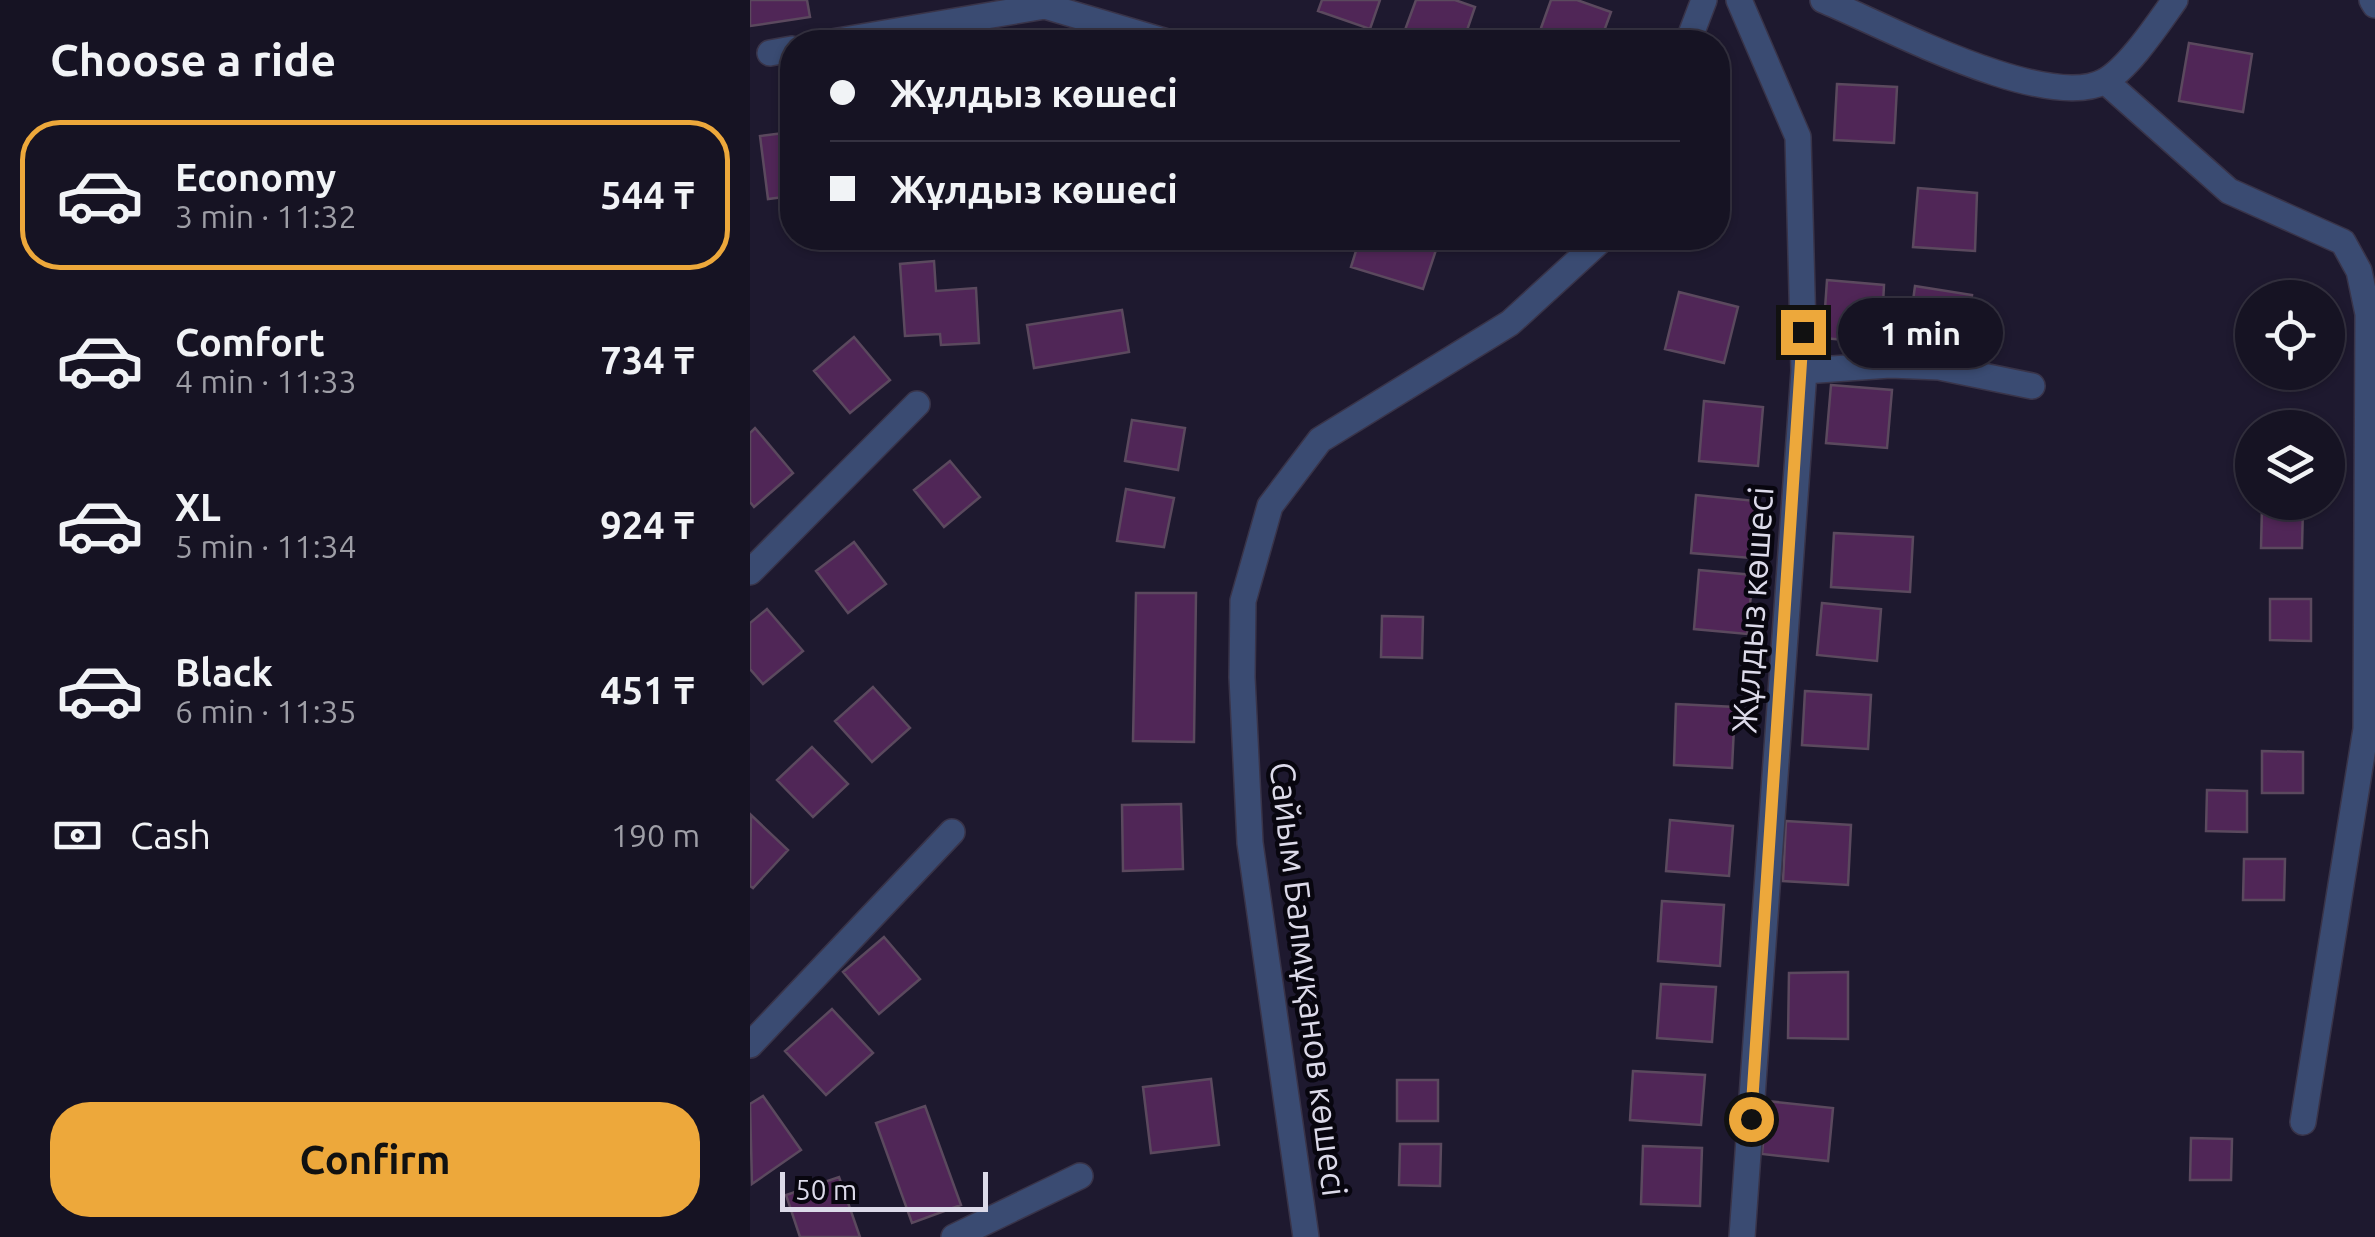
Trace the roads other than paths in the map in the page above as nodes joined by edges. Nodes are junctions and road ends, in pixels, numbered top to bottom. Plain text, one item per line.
1 (1704, 0) edge
2 (1739, 0) edge
3 (1822, 0) edge
4 (2175, 0) edge
5 (1044, 3) edge
6 (897, 30) edge
7 (1129, 30) edge
8 (1693, 30) edge
9 (2106, 81) junction
10 (1590, 250) edge
11 (1804, 371) junction
12 (2032, 386) dead end
13 (917, 404) dead end
14 (750, 572) edge
15 (952, 832) dead end
16 (750, 1045) edge
17 (2303, 1122) dead end
18 (1080, 1176) dead end
19 (954, 1237) edge
20 (1306, 1237) edge
21 (1742, 1237) edge

1 - 8 street
2 - 11 street, Жұлдыз көшесі
3 - 9 street
4 - 9 street
5 - 6 street
5 - 7 street
9 - 17 street
10 - 20 street, Сайым Балмұқанов көшесі
11 - 12 street
11 - 21 street, Жұлдыз көшесі
13 - 14 street
15 - 16 street
18 - 19 street

